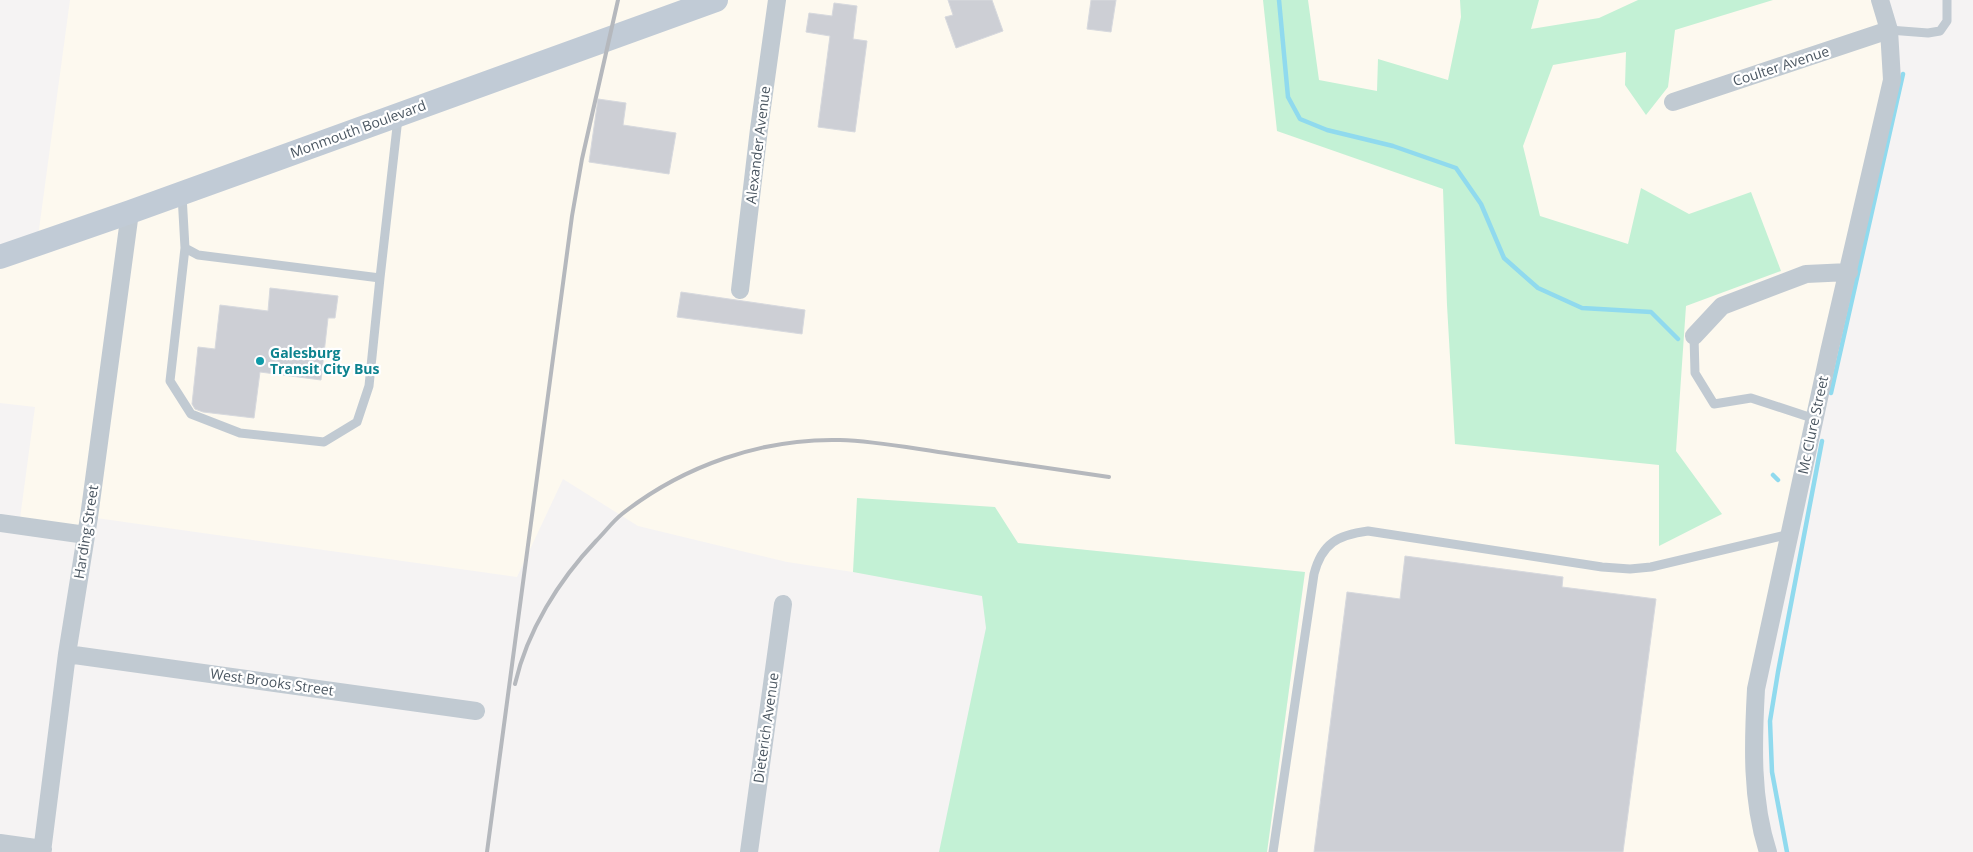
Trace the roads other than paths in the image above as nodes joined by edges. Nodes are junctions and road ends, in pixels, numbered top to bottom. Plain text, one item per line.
1 (716, 0) edge
2 (777, 0) edge
3 (1880, 0) edge
4 (1947, 0) edge
5 (1889, 30) junction
6 (1673, 102) dead end
7 (398, 114) junction
8 (182, 193) junction
9 (130, 212) junction
10 (185, 248) junction
11 (0, 257) edge
12 (1849, 272) junction
13 (380, 278) junction
14 (740, 290) dead end
15 (1694, 336) joint
16 (1815, 419) junction
17 (0, 523) edge
18 (1790, 534) junction
19 (86, 535) junction
20 (783, 604) dead end
21 (67, 654) junction
22 (476, 711) dead end
23 (0, 843) edge
24 (42, 851) edge
25 (749, 852) edge
26 (1273, 852) edge
27 (1768, 852) edge

1 - 7 street, Monmouth Boulevard
2 - 14 street, Alexander Avenue
3 - 5 street, Mc Clure Street
4 - 5 lane
5 - 6 street, Coulter Avenue
5 - 12 street, Mc Clure Street
7 - 8 street, Monmouth Boulevard
7 - 13 lane
8 - 9 street, Monmouth Boulevard
8 - 10 lane
9 - 11 street, Monmouth Boulevard
9 - 19 street, Harding Street
10 - 13 lane
10 - 13 lane
12 - 15 street
12 - 16 street, Mc Clure Street
15 - 16 lane
16 - 18 street, Mc Clure Street
17 - 19 street
18 - 26 lane
18 - 27 street, Mc Clure Street
19 - 21 street, Harding Street
20 - 25 street, Dieterich Avenue
21 - 22 street, West Brooks Street
21 - 24 street, Harding Street
23 - 24 street

